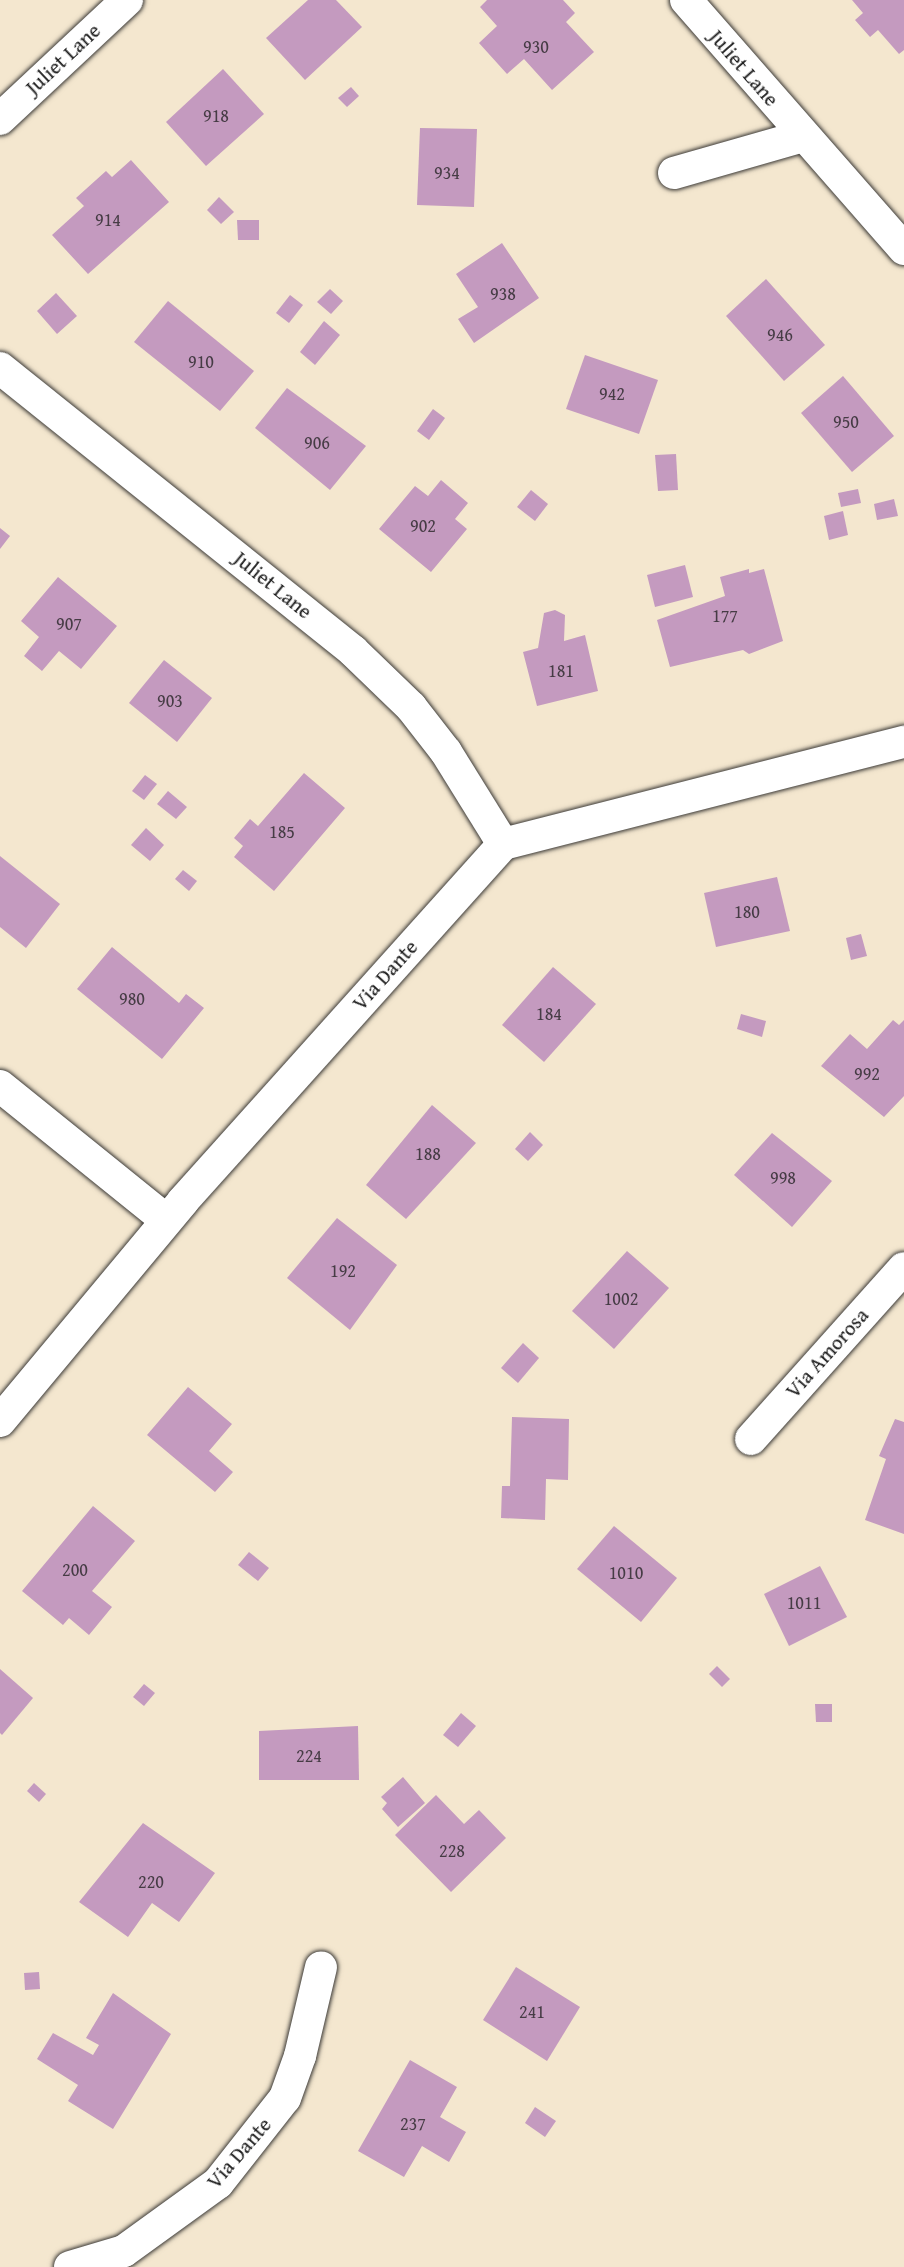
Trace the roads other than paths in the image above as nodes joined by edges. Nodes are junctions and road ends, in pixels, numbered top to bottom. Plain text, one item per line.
1 (127, 0) edge
2 (686, 0) edge
3 (0, 119) edge
4 (803, 136) junction
5 (674, 173) dead end
6 (904, 249) edge
7 (0, 368) edge
8 (904, 742) edge
9 (503, 844) junction
10 (0, 1086) edge
11 (166, 1220) junction
12 (904, 1268) edge
13 (0, 1421) edge
14 (751, 1439) dead end
15 (321, 1967) dead end
16 (70, 2267) edge

1 - 3 street, Juliet Lane
2 - 4 street, Juliet Lane
4 - 5 street
4 - 6 street, Juliet Lane
7 - 9 street, Juliet Lane
8 - 9 street
9 - 11 street, Via Dante
10 - 11 street
11 - 13 street, Via Dante
12 - 14 street, Via Amorosa
15 - 16 street, Via Dante

